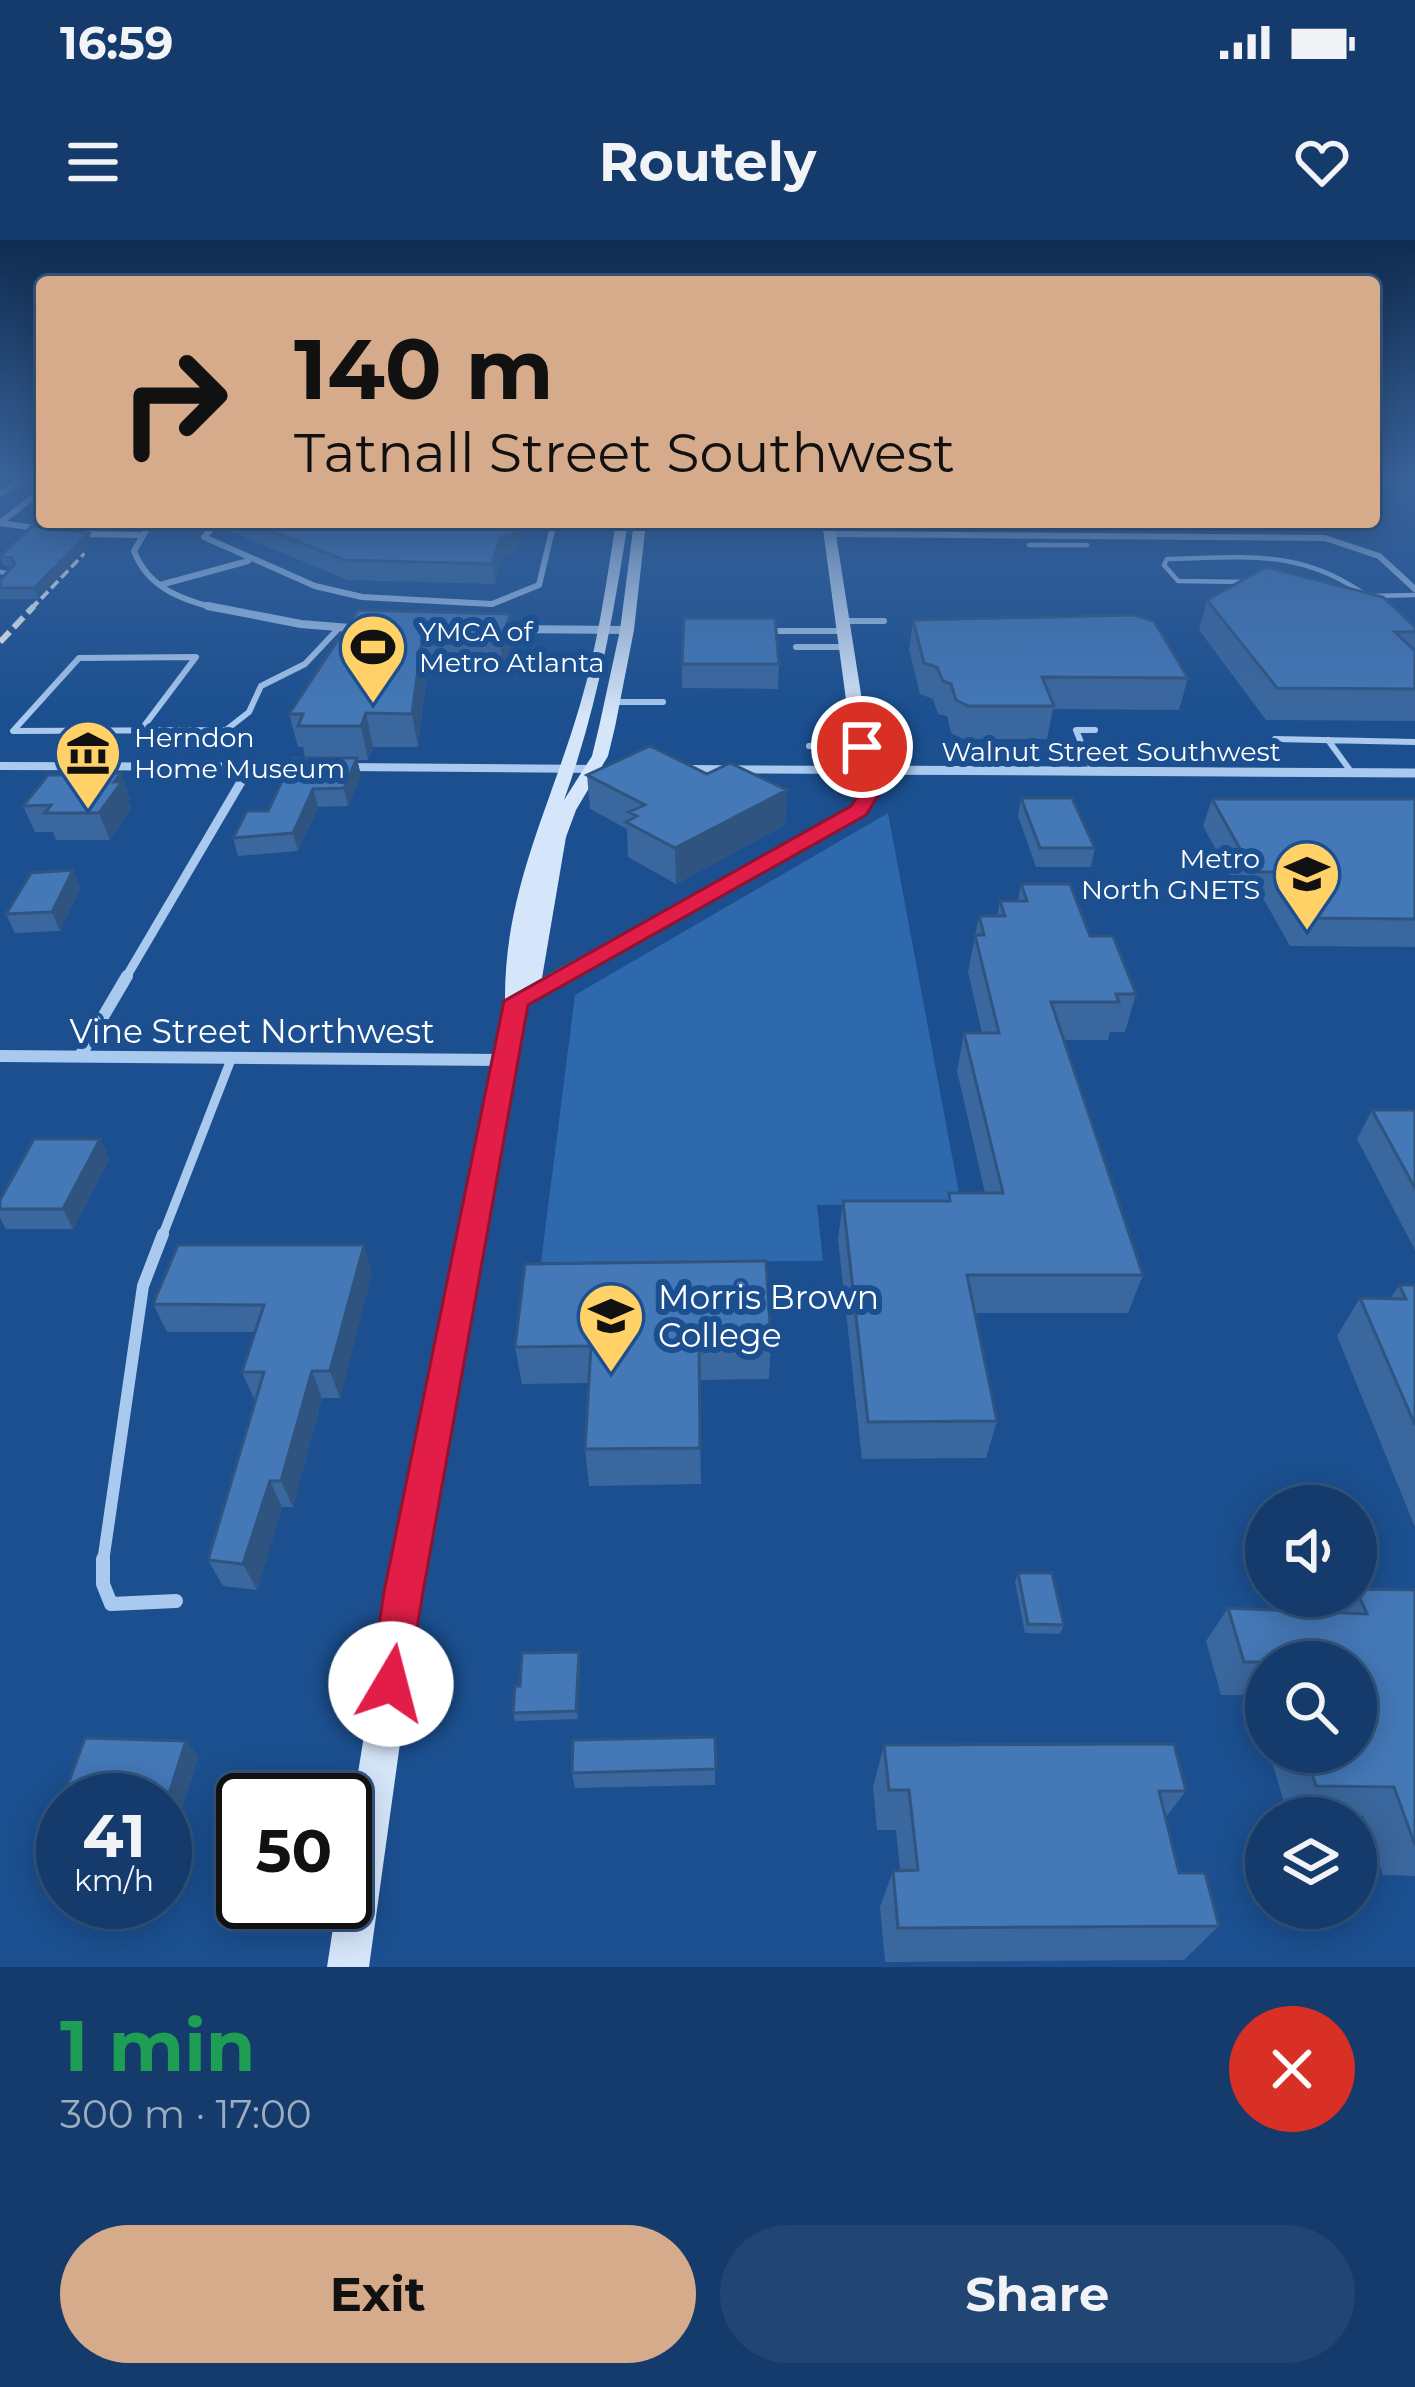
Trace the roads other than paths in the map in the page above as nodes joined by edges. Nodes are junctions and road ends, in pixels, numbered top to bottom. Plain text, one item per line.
1 (137, 558) edge
2 (242, 558) edge
3 (545, 558) edge
4 (616, 558) edge
5 (636, 558) edge
6 (833, 558) edge
7 (1234, 558) joint
8 (1258, 558) edge
9 (1297, 558) edge
10 (1381, 558) edge
11 (249, 561) junction
12 (0, 572) edge
13 (1255, 583) edge
14 (160, 585) junction
15 (0, 586) edge
16 (1331, 590) edge
17 (1415, 592) edge
18 (1369, 596) junction
19 (1380, 610) edge
20 (884, 621) dead end
21 (338, 629) junction
22 (382, 629) edge
23 (492, 629) edge
24 (604, 630) junction
25 (627, 630) junction
26 (758, 631) edge
27 (844, 633) junction
28 (796, 647) dead end
29 (612, 702) junction
30 (663, 702) dead end
31 (141, 730) junction
32 (1095, 730) dead end
33 (1275, 740) dead end
34 (1328, 740) junction
35 (1415, 742) edge
36 (809, 746) dead end
37 (862, 747) junction
38 (0, 766) edge
39 (250, 766) junction
40 (566, 769) junction
41 (592, 769) junction
42 (615, 770) edge
43 (661, 770) edge
44 (866, 772) junction
45 (1093, 772) junction
46 (1352, 773) junction
47 (1415, 773) edge
48 (516, 1001) junction
49 (0, 1056) edge
50 (80, 1056) junction
51 (232, 1057) junction
52 (504, 1060) junction
53 (176, 1601) dead end
54 (348, 1967) edge

1 - 14 street
2 - 11 street
3 - 11 street
4 - 24 street
5 - 25 street
6 - 27 street
7 - 8 lane
7 - 13 lane
9 - 18 lane
10 - 17 street
11 - 14 street
12 - 15 lane
14 - 21 street
16 - 18 lane
17 - 18 lane
18 - 19 lane
20 - 27 lane
21 - 22 street
21 - 31 lane
23 - 24 street
24 - 25 street
24 - 40 street
25 - 29 street
26 - 27 lane
27 - 28 lane
27 - 37 street
29 - 30 lane
29 - 41 street
31 - 31 lane
32 - 45 lane
33 - 34 lane
34 - 35 lane
34 - 46 lane
36 - 37 lane
37 - 44 street
38 - 39 street
39 - 40 street
39 - 50 street
40 - 41 street
40 - 48 street
41 - 42 street
41 - 48 street
43 - 44 street, Walnut Street Southwest
44 - 45 street, Walnut Street Southwest
44 - 48 street
45 - 46 street, Walnut Street Southwest
46 - 47 street, Walnut Street Southwest
48 - 52 street
49 - 50 street, Vine Street Northwest
50 - 51 street, Vine Street Northwest
51 - 52 street, Vine Street Northwest
51 - 53 lane
52 - 54 street

